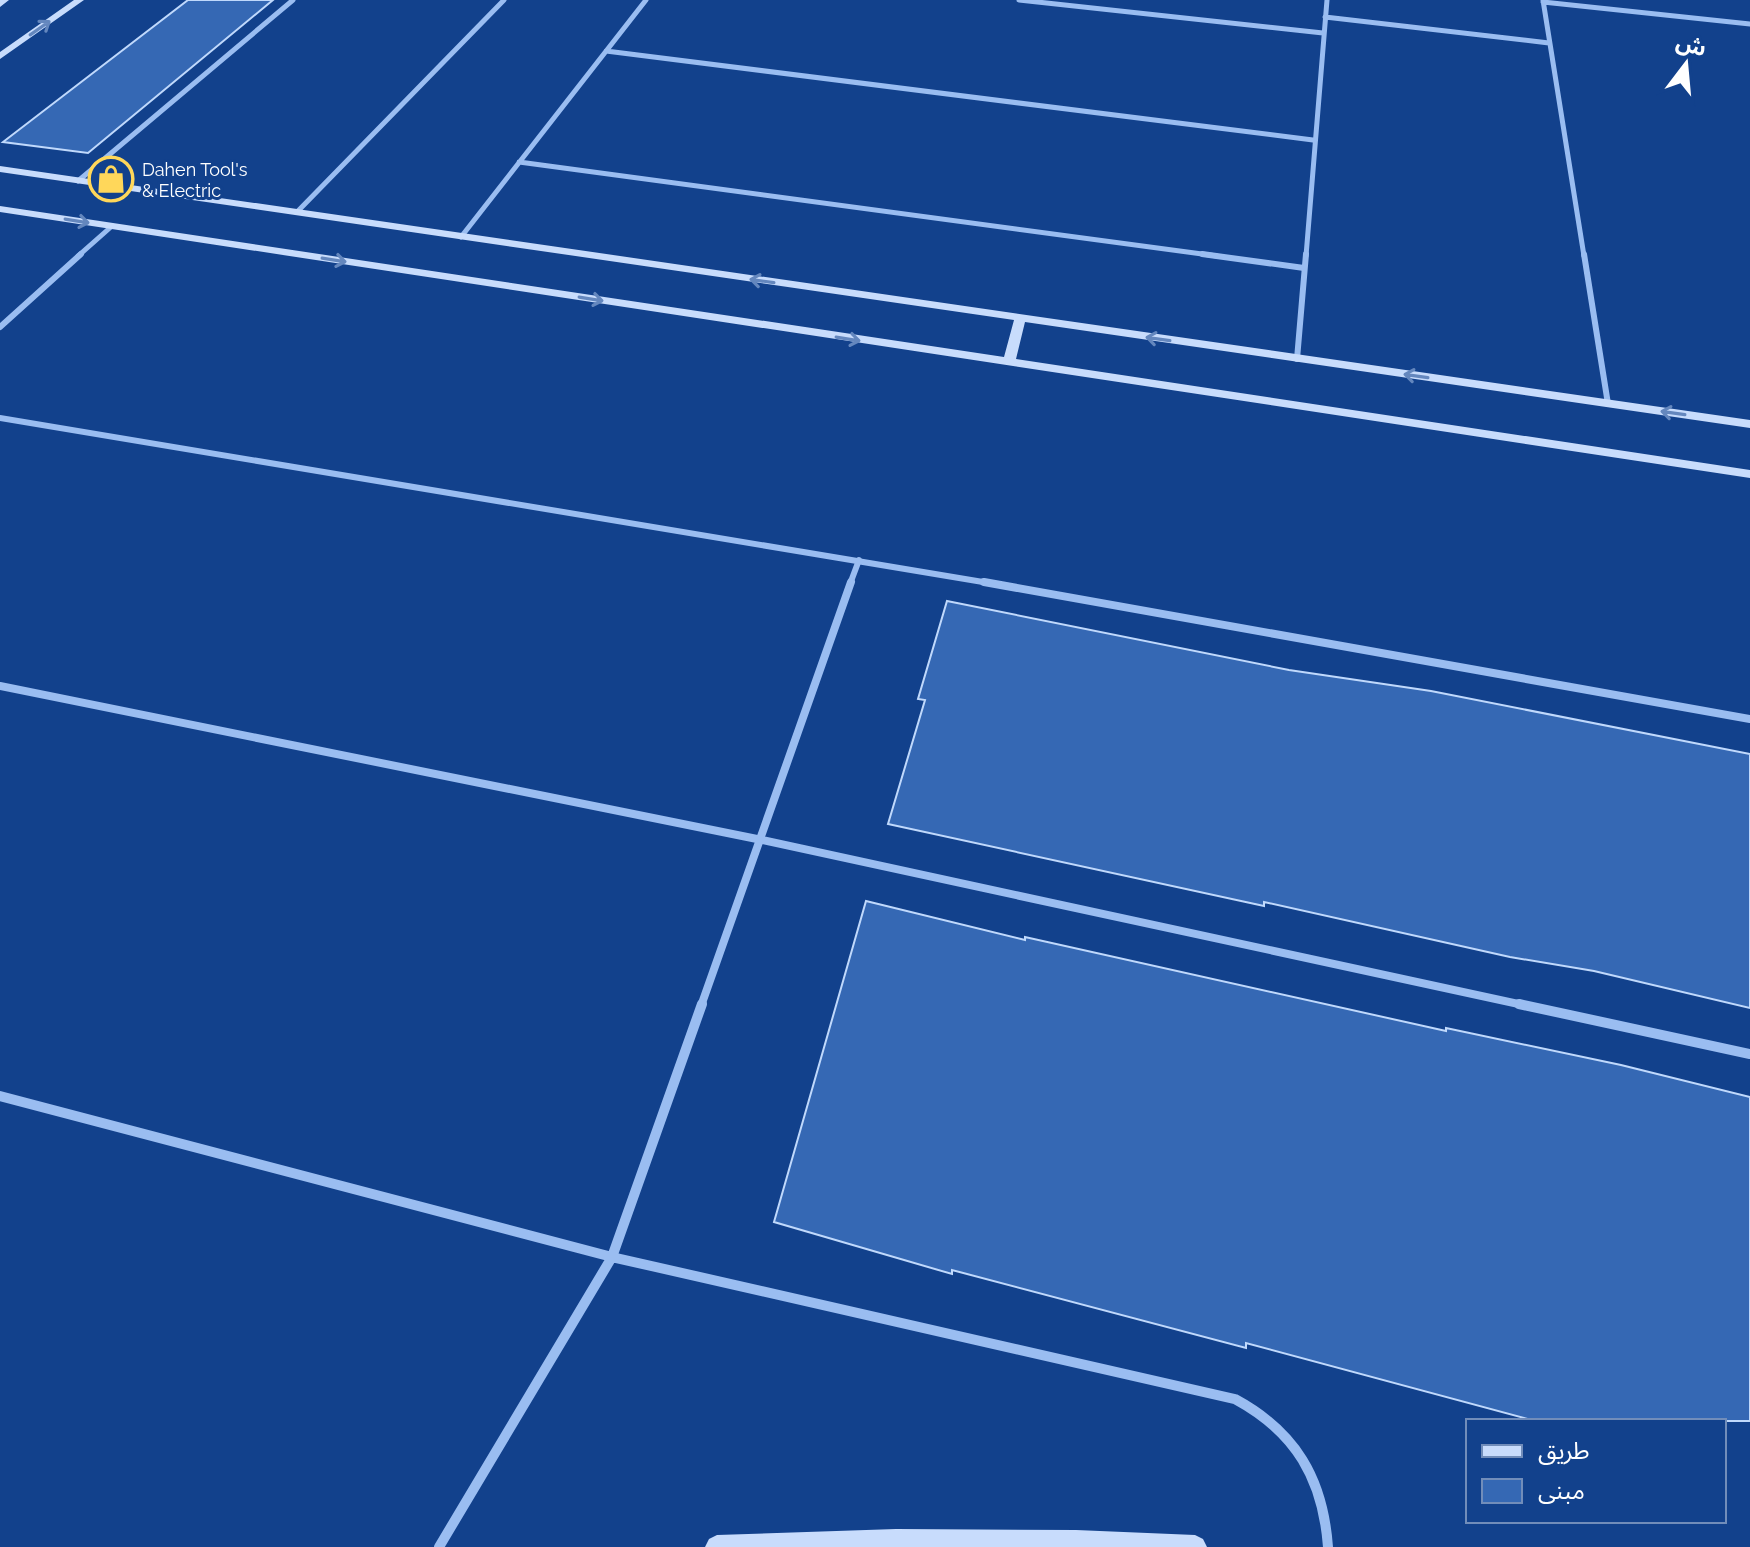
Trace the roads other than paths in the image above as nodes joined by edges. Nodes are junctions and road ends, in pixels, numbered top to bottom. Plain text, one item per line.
1 (5, 0) edge
2 (80, 0) edge
3 (293, 0) edge
4 (504, 0) edge
5 (646, 0) edge
6 (1019, 0) edge
7 (1112, 0) edge
8 (1327, 0) edge
9 (1543, 1) edge
10 (0, 4) edge
11 (1108, 10) junction
12 (1325, 17) junction
13 (1750, 24) edge
14 (1323, 33) junction
15 (1549, 43) junction
16 (606, 51) junction
17 (0, 56) edge
18 (1313, 140) junction
19 (519, 162) junction
20 (0, 169) edge
21 (78, 181) junction
22 (0, 209) edge
23 (297, 212) junction
24 (112, 226) junction
25 (461, 237) junction
26 (1304, 268) junction
27 (1020, 320) junction
28 (0, 327) edge
29 (1297, 359) junction
30 (1009, 363) junction
31 (1608, 404) junction
32 (0, 418) edge
33 (1750, 424) edge
34 (1750, 474) edge
35 (859, 560) junction
36 (0, 686) edge
37 (1750, 719) edge
38 (762, 840) junction
39 (1750, 1054) edge
40 (0, 1096) edge
41 (612, 1257) junction
42 (439, 1547) edge
43 (717, 1547) edge
44 (1195, 1547) edge
45 (1328, 1547) edge

1 - 10 street
17 -> 2 street
3 - 21 street
4 - 23 street
5 - 16 street
6 - 11 street
7 - 11 street
8 - 12 street
9 - 13 street
9 - 15 street
11 - 14 street
12 - 14 street
12 - 15 street
14 - 18 street
15 - 31 street
16 - 18 street
16 - 19 street
18 - 26 street
19 - 25 street
19 - 26 street
20 - 21 street
21 - 23 street
22 -> 24 street
23 - 25 street
24 - 28 street
24 -> 30 street
27 -> 25 street
26 - 29 street
29 -> 27 street
27 - 30 street
31 -> 29 street
30 - 34 street
33 -> 31 street
32 - 35 street
35 - 37 street
35 - 38 street
36 - 38 street
38 - 39 street
38 - 41 street
40 - 41 street
41 - 42 street
41 - 45 street
43 - 44 street

